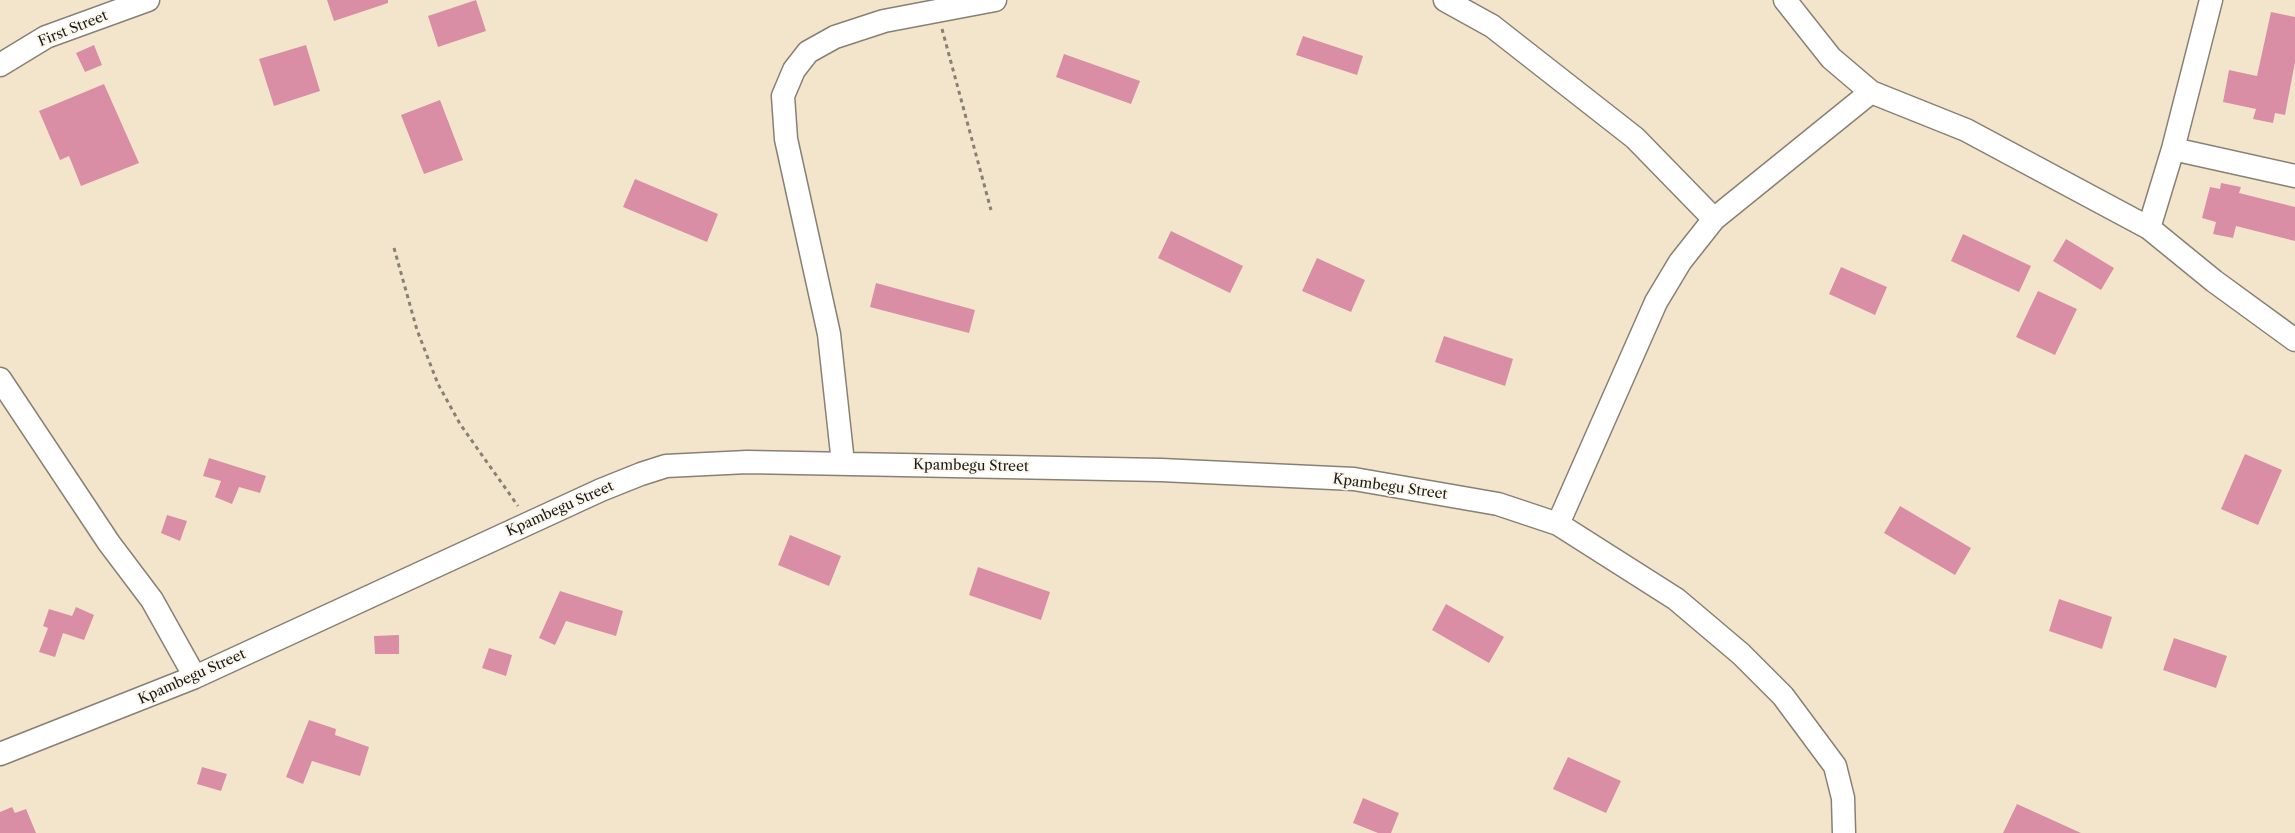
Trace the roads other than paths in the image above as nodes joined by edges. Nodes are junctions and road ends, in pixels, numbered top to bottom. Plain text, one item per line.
1 (148, 0) edge
2 (995, 0) edge
3 (1445, 0) edge
4 (1785, 0) edge
5 (2211, 0) edge
6 (0, 65) edge
7 (1871, 92) junction
8 (2173, 149) junction
9 (2295, 176) edge
10 (1714, 219) junction
11 (2149, 228) junction
12 (2295, 340) edge
13 (0, 379) edge
14 (843, 463) junction
15 (1558, 524) junction
16 (196, 677) junction
17 (0, 754) edge
18 (1844, 833) edge

1 - 6 street, First Street
2 - 14 street
3 - 10 street
4 - 7 street
5 - 8 street
7 - 10 street
7 - 11 street
8 - 9 street
8 - 11 street
10 - 15 street
11 - 12 street
13 - 16 street
14 - 15 street, Kpambegu Street
14 - 16 street, Kpambegu Street
15 - 18 street, Kpambegu Street
16 - 17 street, Kpambegu Street

